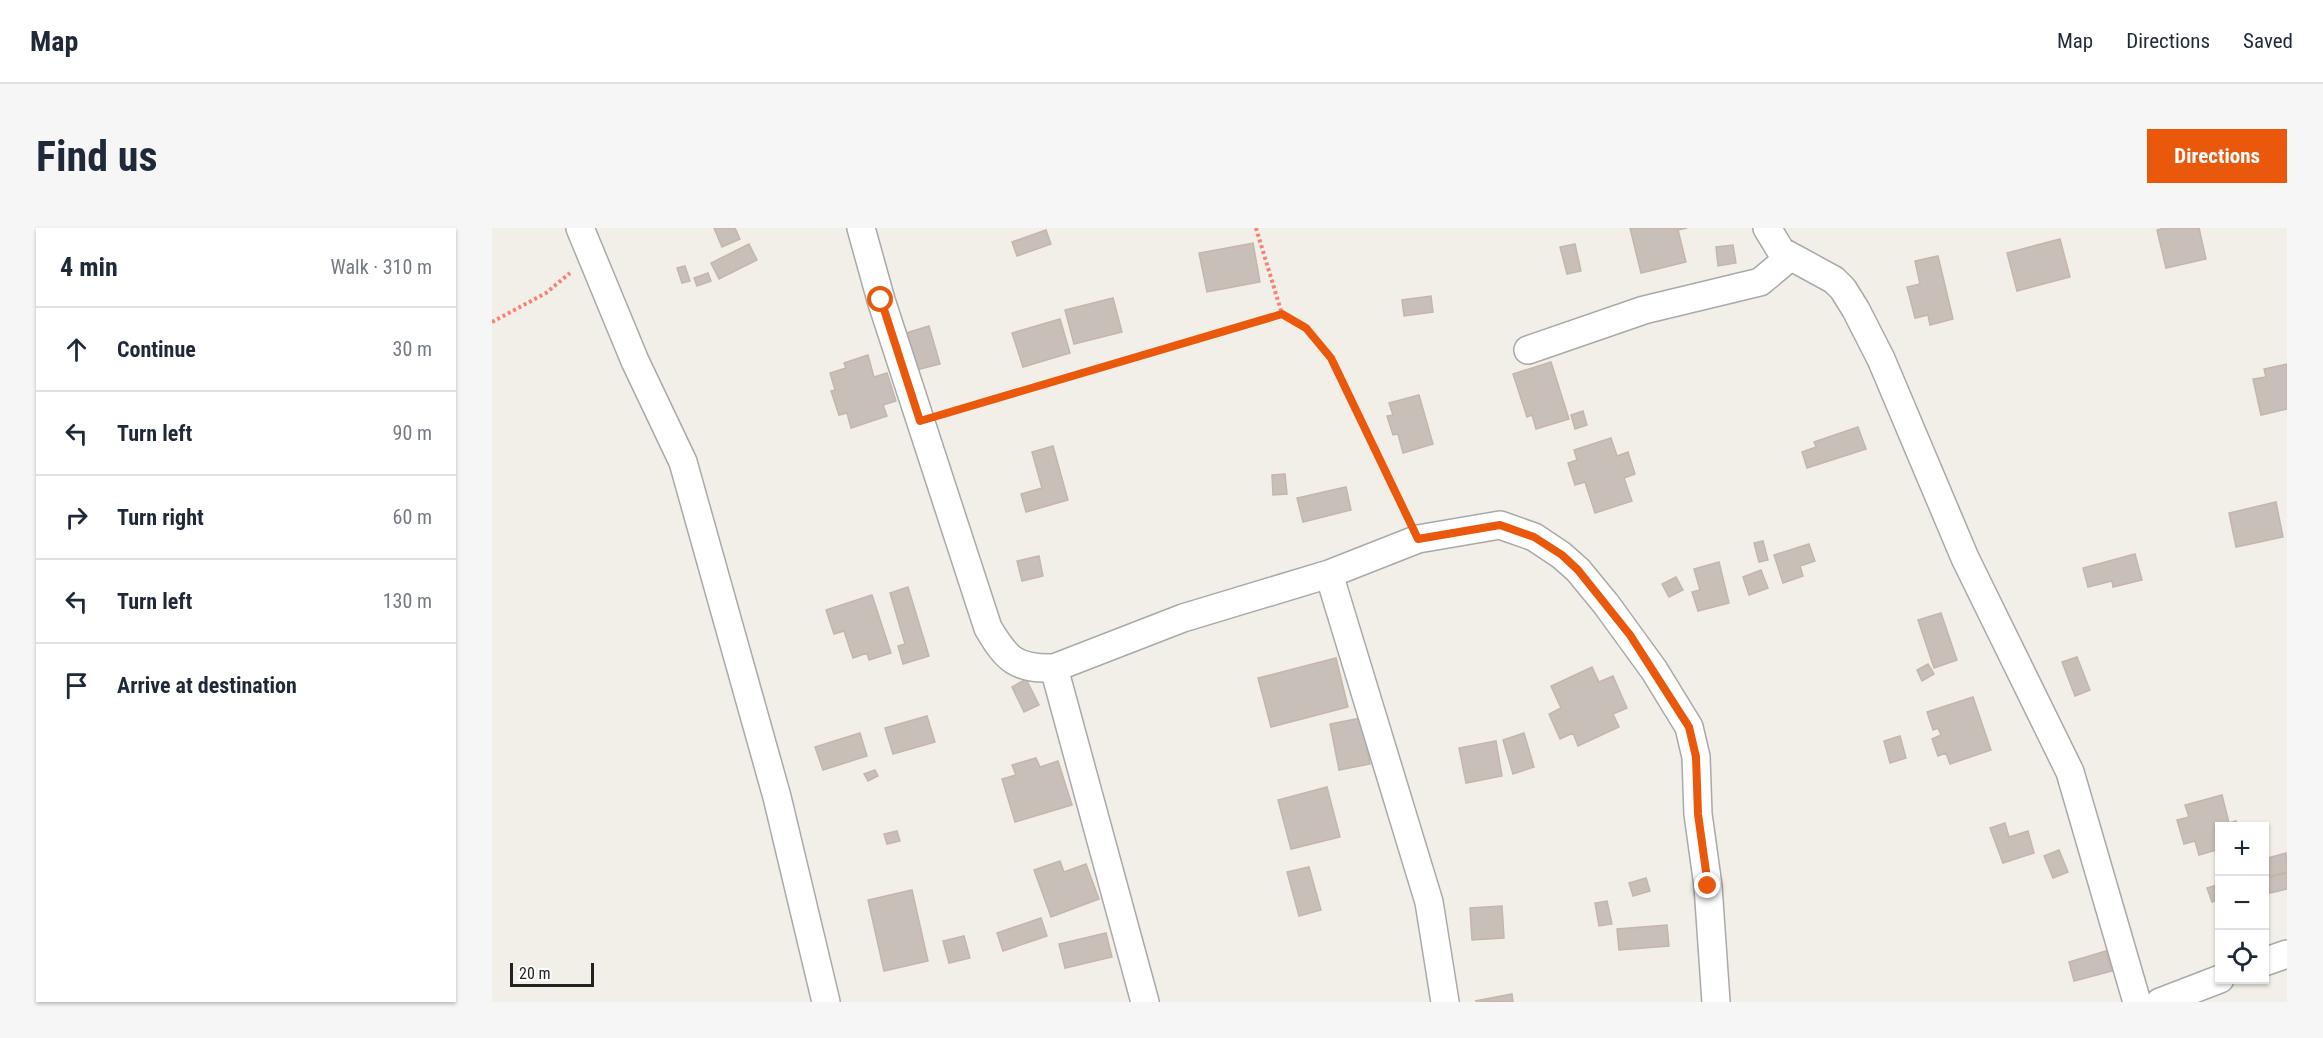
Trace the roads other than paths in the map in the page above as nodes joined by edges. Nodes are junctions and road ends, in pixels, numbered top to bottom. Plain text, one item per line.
1 (580, 228) edge
2 (861, 228) edge
3 (1767, 228) edge
4 (1790, 257) junction
5 (1528, 350) dead end
6 (1329, 574) junction
7 (1054, 668) junction
8 (2287, 954) edge
9 (2269, 961) edge
10 (2215, 981) edge
11 (826, 1002) edge
12 (1145, 1002) edge
13 (1445, 1002) edge
14 (1716, 1002) edge
15 (2137, 1002) edge
16 (2160, 1002) edge

1 - 11 street
2 - 7 street
3 - 4 street
4 - 5 street
4 - 15 street
6 - 7 street
6 - 13 street
6 - 14 street
7 - 12 street
8 - 9 street
10 - 16 street

